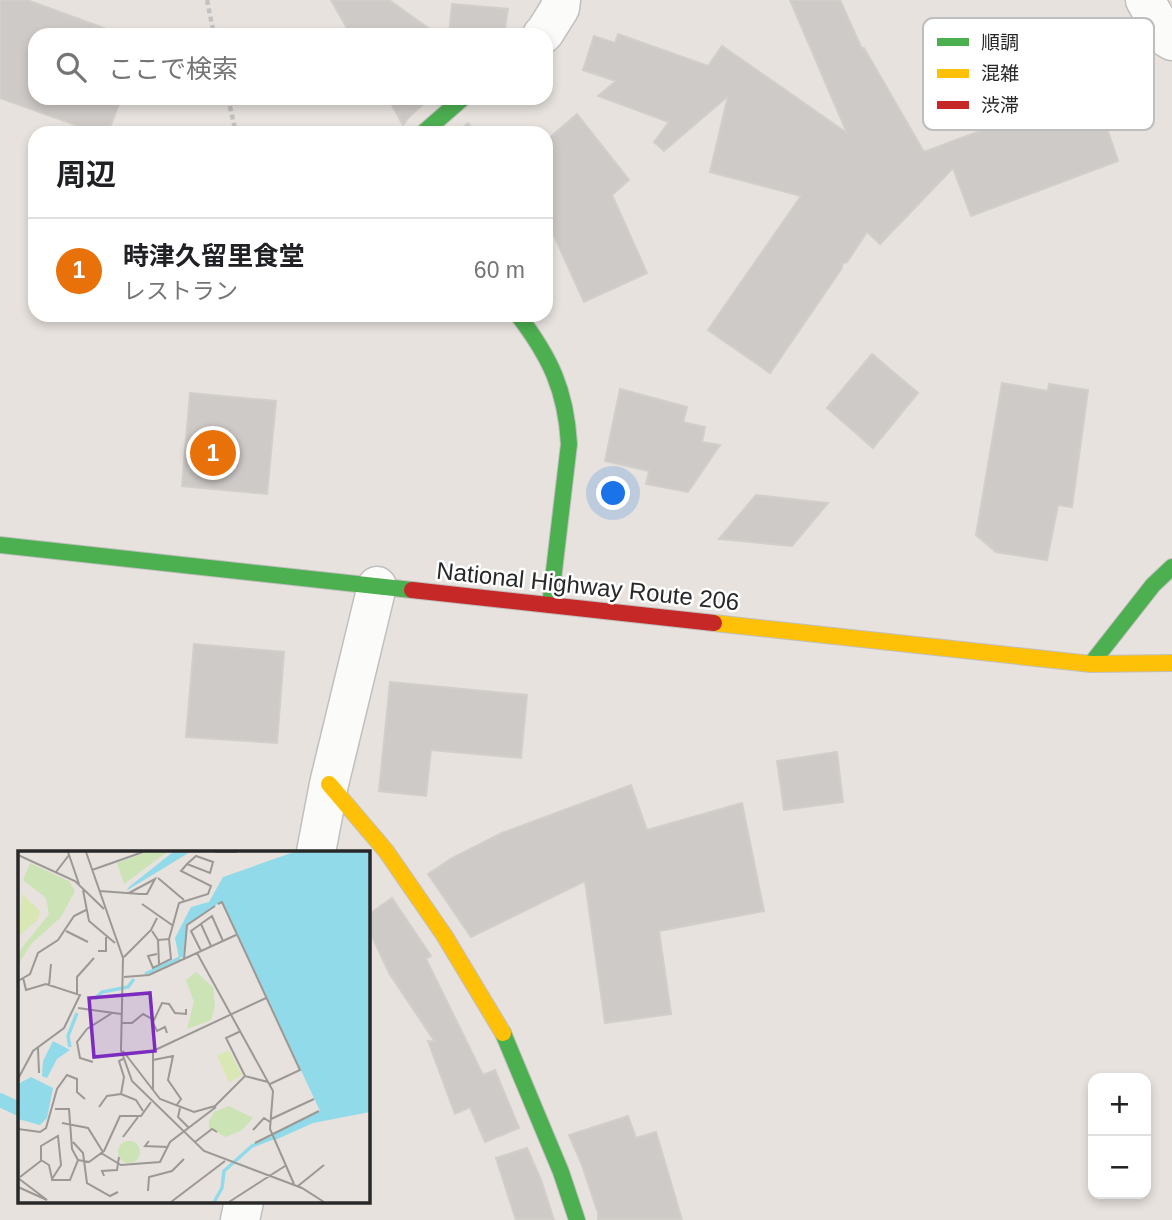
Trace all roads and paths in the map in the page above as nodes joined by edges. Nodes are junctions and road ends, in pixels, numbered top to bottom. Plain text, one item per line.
1 (207, 0) edge
2 (1145, 0) edge
3 (213, 28) edge
4 (1172, 41) edge
5 (230, 105) edge
6 (455, 105) edge
7 (234, 126) edge
8 (431, 126) edge
9 (523, 322) edge
10 (0, 545) edge
11 (1172, 567) edge
12 (377, 586) junction
13 (550, 605) junction
14 (1172, 663) edge
15 (1091, 664) junction
16 (329, 785) junction
17 (316, 851) edge
18 (244, 1202) edge
19 (240, 1220) edge
20 (577, 1220) edge

1 - 3 path
2 - 4 street
5 - 7 path
6 - 8 main road
9 - 13 main road
10 - 12 main road, National Highway Route 206
11 - 15 main road
12 - 13 main road, National Highway Route 206
12 - 16 street
13 - 15 main road, National Highway Route 206
14 - 15 main road, National Highway Route 206
16 - 17 street
16 - 20 main road
18 - 19 street

